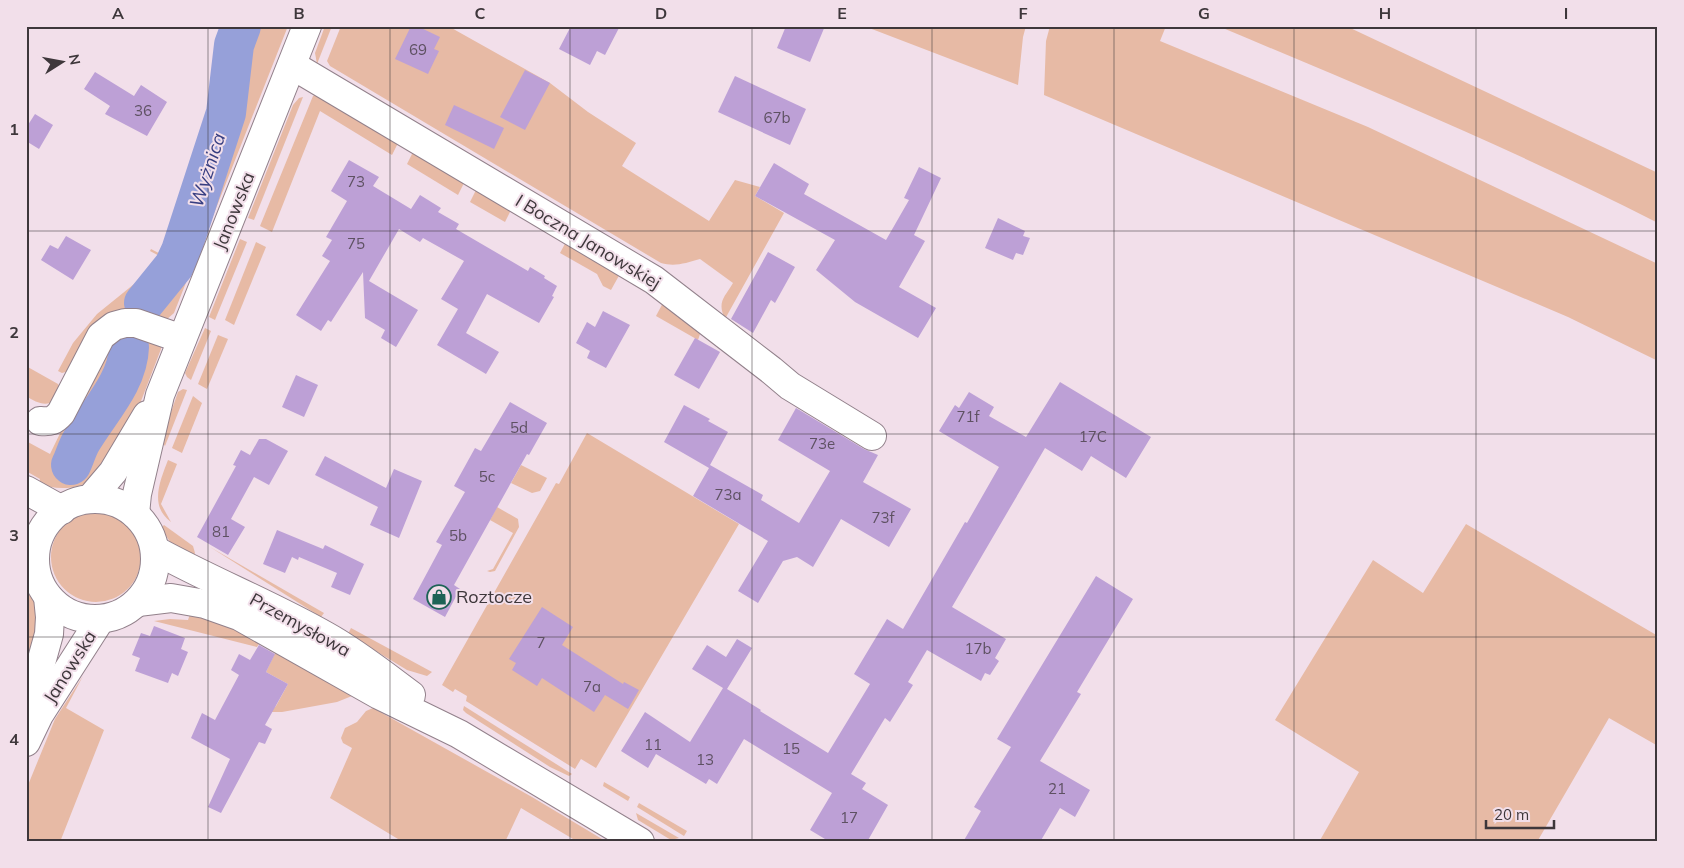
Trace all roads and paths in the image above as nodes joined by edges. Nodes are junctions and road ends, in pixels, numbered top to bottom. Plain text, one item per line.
1 (307, 26) edge
2 (292, 65) junction
3 (182, 340) junction
4 (160, 395) junction
5 (40, 421) dead end
6 (872, 436) dead end
7 (26, 490) edge
8 (90, 499) junction
9 (62, 510) junction
10 (135, 514) junction
11 (31, 540) edge
12 (154, 550) junction
13 (48, 597) junction
14 (138, 602) junction
15 (100, 620) junction
16 (26, 716) edge
17 (459, 734) junction
18 (26, 742) edge
19 (640, 842) edge

1 - 2 street, Janowska
2 - 3 street, Janowska
2 - 6 street, I Boczna Janowskiej
3 - 4 street, Janowska
3 - 5 street
4 - 8 street, Janowska
4 - 10 street, Janowska
7 - 9 street
8 - 9 street
8 - 10 street
9 - 11 street
10 - 12 street
11 - 13 street
12 - 14 street
12 - 17 street, Przemysłowa
13 - 15 street
13 - 16 street, Janowska
14 - 15 street
14 - 17 street, Przemysłowa
15 - 18 street, Janowska
17 - 19 street, Przemysłowa

